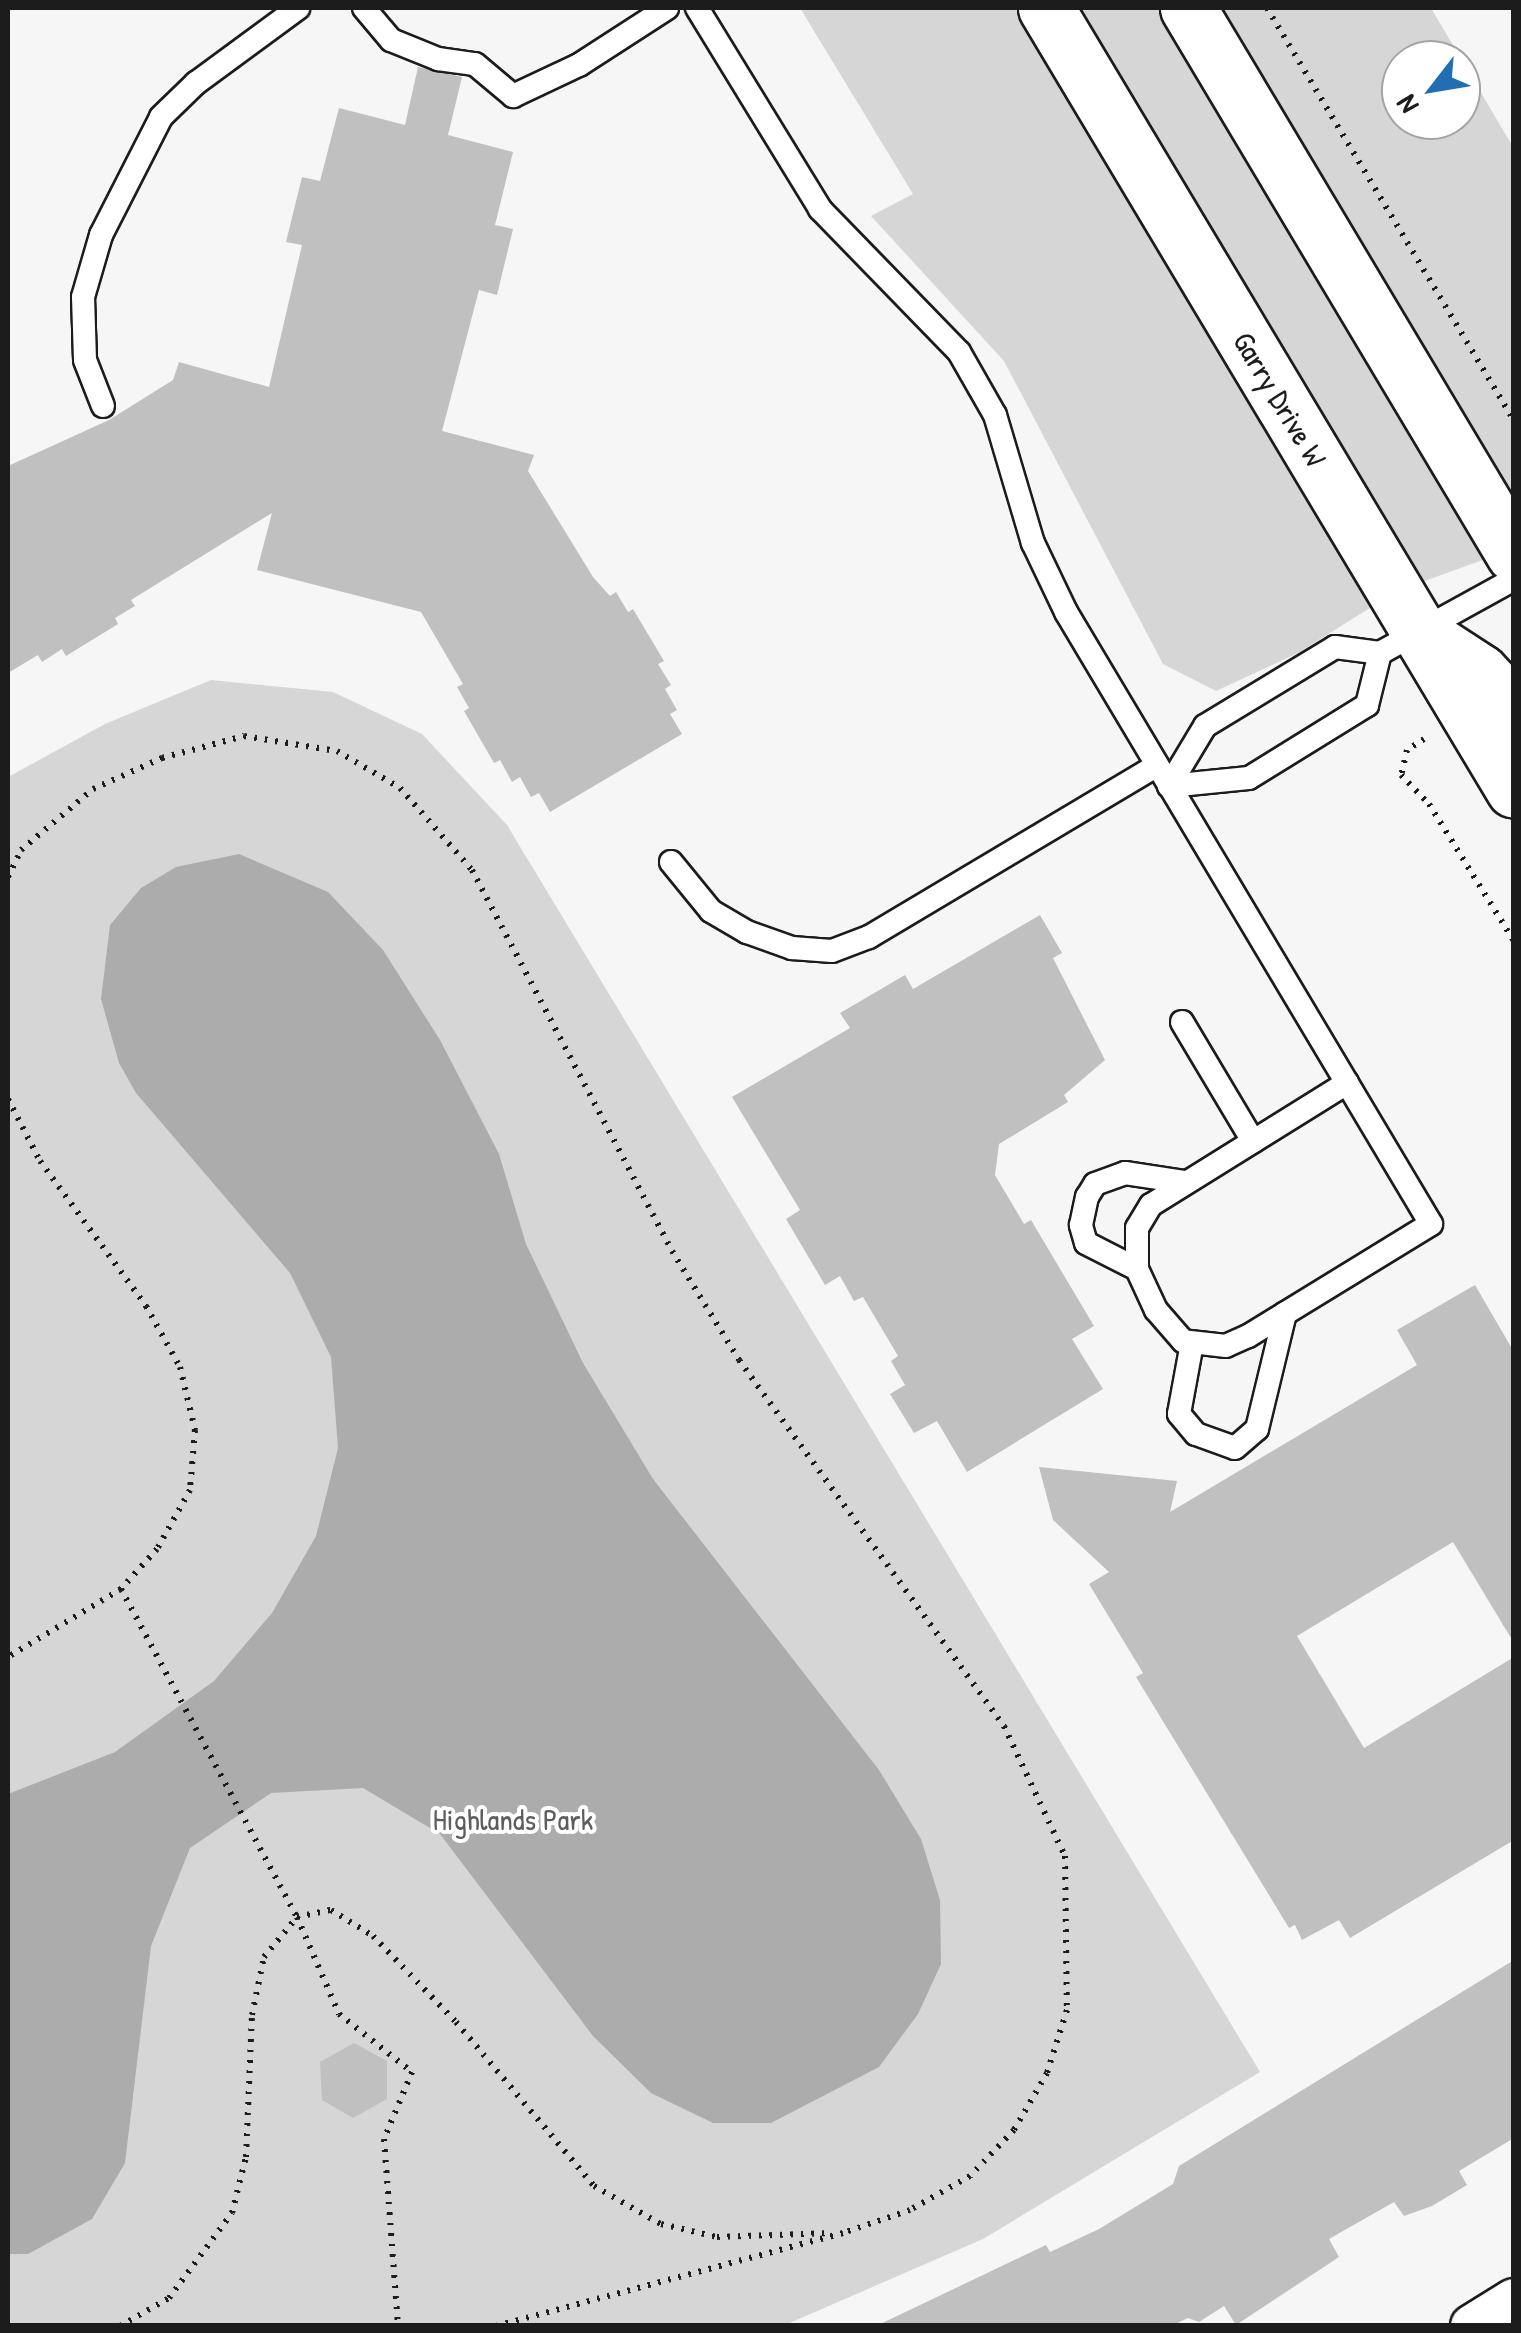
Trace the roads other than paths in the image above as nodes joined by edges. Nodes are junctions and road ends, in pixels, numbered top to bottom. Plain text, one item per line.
1 (298, 8) edge
2 (364, 8) edge
3 (667, 8) edge
4 (697, 8) edge
5 (1046, 8) edge
6 (1188, 8) edge
7 (103, 406) dead end
8 (1514, 554) edge
9 (1514, 579) edge
10 (1400, 642) junction
11 (1514, 708) edge
12 (1163, 775) junction
13 (1514, 790) edge
14 (671, 862) dead end
15 (1182, 1022) dead end
16 (1347, 1083) junction
17 (1253, 1140) junction
18 (1185, 1182) junction
19 (1136, 1269) junction
20 (1285, 1314) junction
21 (1192, 1343) junction
22 (1514, 2300) edge
23 (1472, 2326) edge

1 - 7 lane
2 - 3 lane
4 - 12 lane
5 - 10 main road, Garry Drive W
6 - 8 main road
9 - 10 lane
10 - 11 main road
10 - 12 lane
10 - 12 lane
10 - 13 main road, Garry Drive W
12 - 14 lane
12 - 16 lane
15 - 17 lane
16 - 17 lane
16 - 20 lane
17 - 18 lane
18 - 19 lane
18 - 19 lane
19 - 21 lane
20 - 21 lane
20 - 21 lane
22 - 23 street

